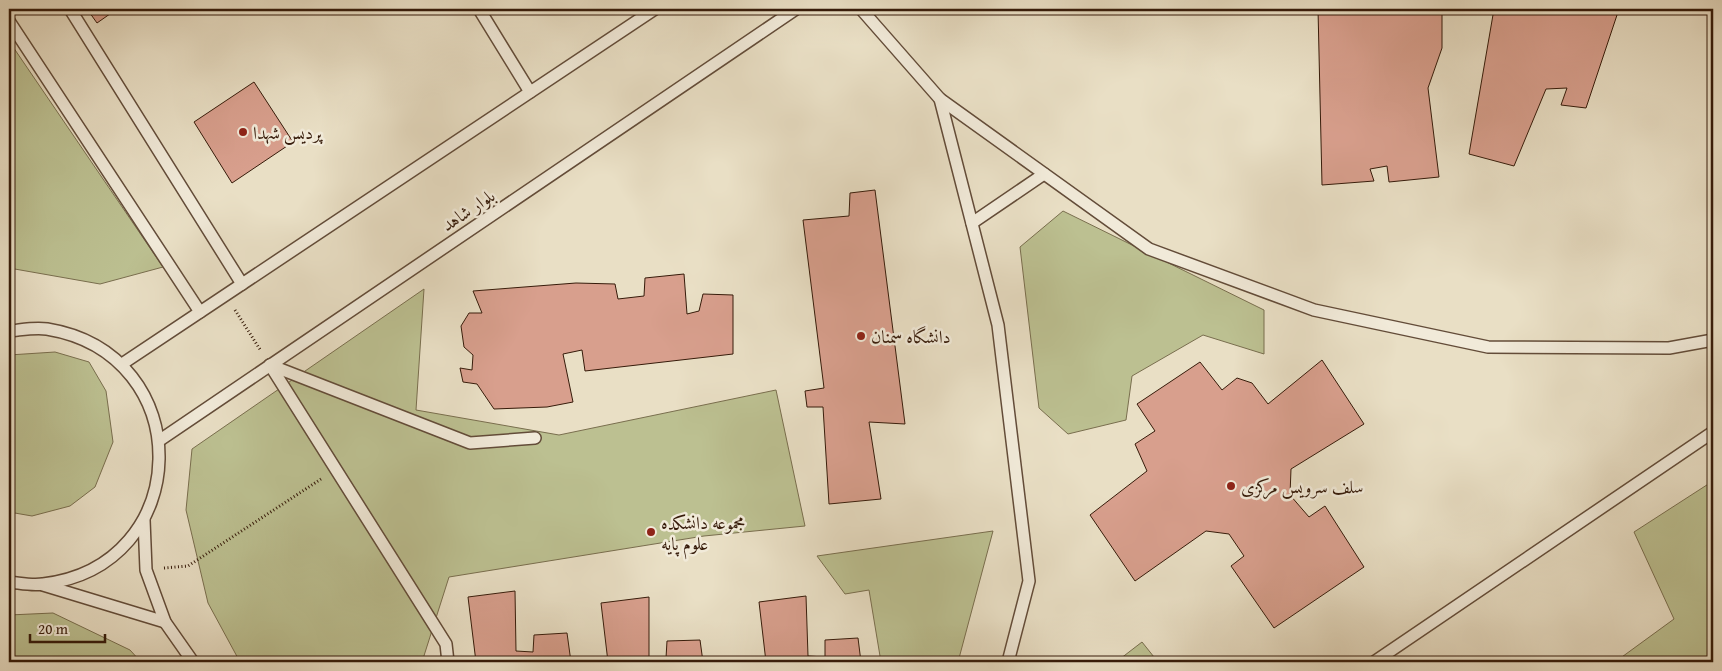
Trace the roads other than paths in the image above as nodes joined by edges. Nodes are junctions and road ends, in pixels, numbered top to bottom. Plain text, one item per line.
1 (70, 9) edge
2 (479, 9) edge
3 (655, 9) edge
4 (796, 9) edge
5 (861, 9) edge
6 (9, 21) edge
7 (530, 92) junction
8 (940, 99) junction
9 (1044, 174) junction
10 (972, 223) junction
11 (242, 284) junction
12 (200, 312) junction
13 (9, 331) edge
14 (1713, 340) edge
15 (122, 364) junction
16 (270, 365) junction
17 (1713, 432) edge
18 (536, 438) dead end
19 (160, 440) junction
20 (144, 520) junction
21 (9, 582) edge
22 (42, 585) junction
23 (166, 622) junction
24 (193, 662) edge
25 (448, 662) edge
26 (1008, 662) edge
27 (1374, 662) edge

1 - 11 lane
2 - 7 lane
3 - 7 lane
4 - 16 lane, بلوار شاهد
5 - 8 lane
6 - 12 lane
7 - 11 lane
8 - 9 lane
8 - 10 lane
9 - 10 lane
9 - 14 lane
10 - 26 lane
11 - 12 lane
12 - 15 lane
13 - 15 lane
15 - 19 lane
16 - 18 lane
16 - 19 lane, بلوار شاهد
16 - 25 lane
17 - 27 lane
19 - 20 lane
20 - 22 lane
20 - 23 lane
21 - 22 lane
22 - 23 lane
23 - 24 lane

